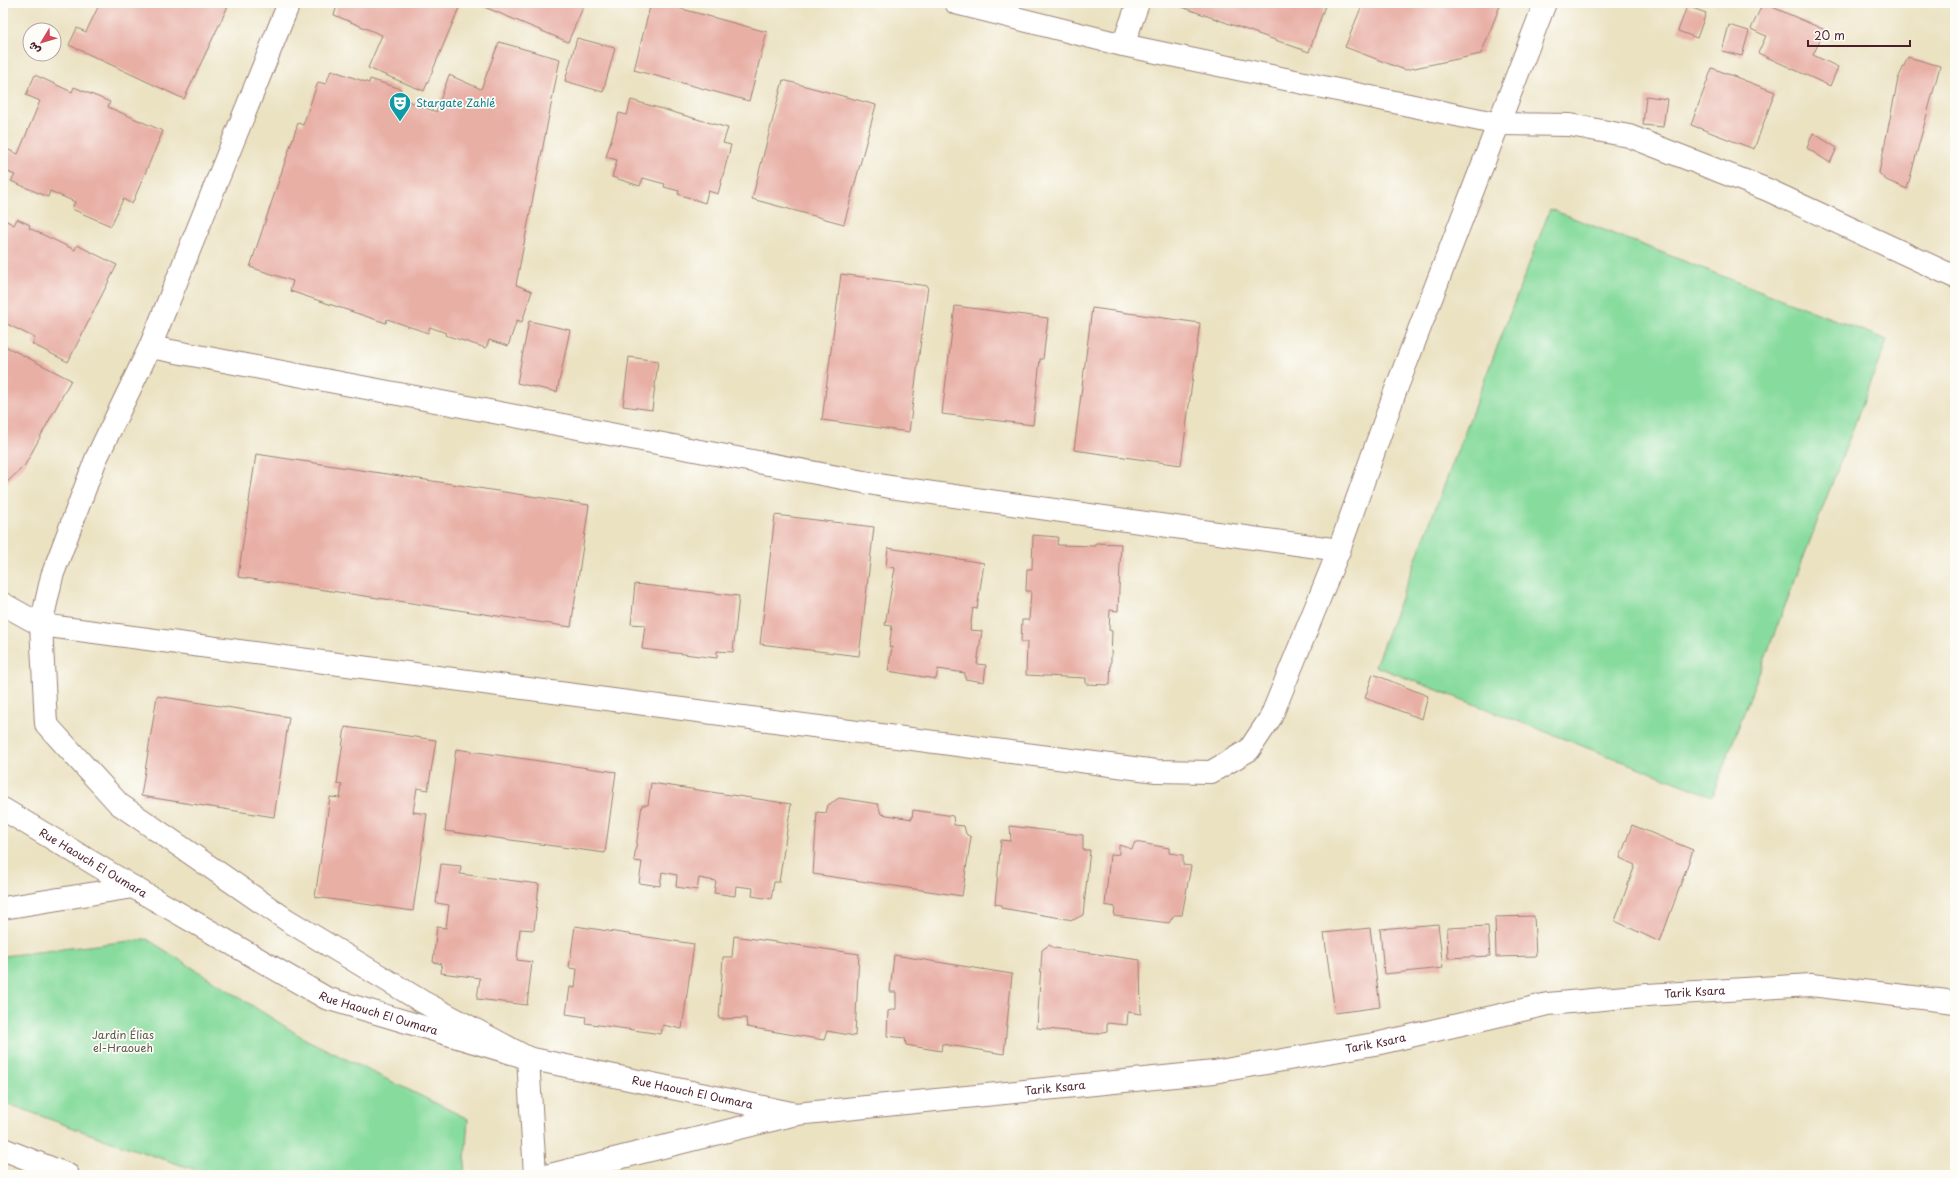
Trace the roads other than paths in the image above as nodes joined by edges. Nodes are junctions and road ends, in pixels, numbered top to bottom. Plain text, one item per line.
1 (289, 3) edge
2 (956, 3) edge
3 (1138, 3) edge
4 (1545, 3) edge
5 (1123, 45) junction
6 (1499, 124) junction
7 (1955, 276) edge
8 (150, 347) junction
9 (1339, 550) junction
10 (3, 604) edge
11 (41, 625) junction
12 (3, 809) edge
13 (133, 887) junction
14 (3, 908) edge
15 (1955, 1002) edge
16 (528, 1058) junction
17 (796, 1114) junction
18 (3, 1149) edge
19 (68, 1175) edge
20 (535, 1175) edge
21 (550, 1175) edge

1 - 8 street
2 - 5 street
3 - 5 street
4 - 6 street
5 - 6 street
6 - 7 street
6 - 9 street
8 - 9 street
8 - 11 street
9 - 11 street
10 - 11 street
11 - 16 street
12 - 13 street, Rue Haouch El Oumara
13 - 14 street
13 - 16 street, Rue Haouch El Oumara
15 - 17 street, Tarik Ksara
16 - 17 street, Rue Haouch El Oumara
16 - 20 street
17 - 21 street
18 - 19 street

